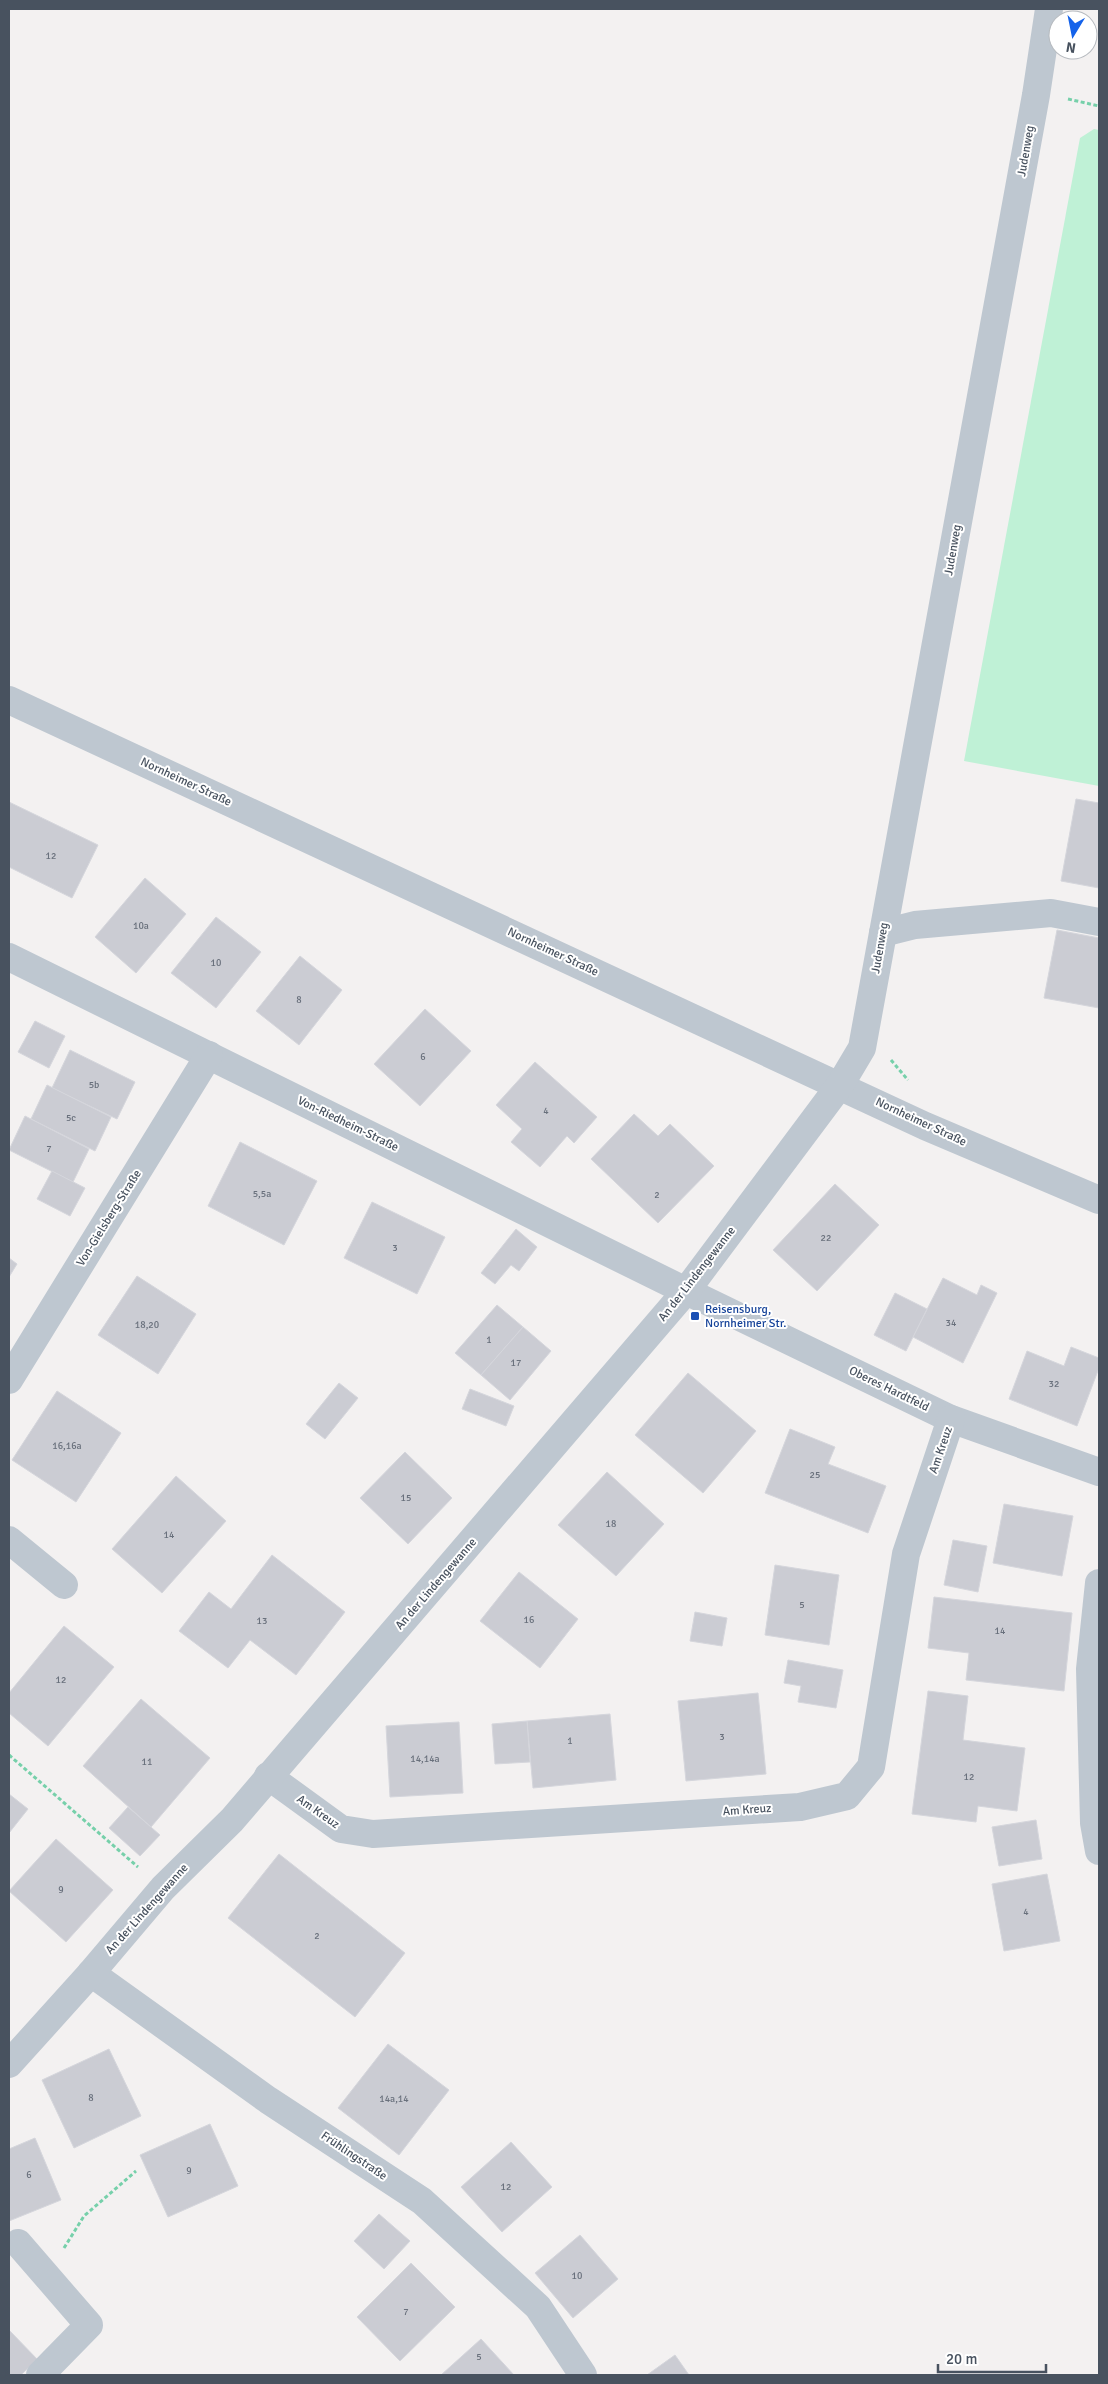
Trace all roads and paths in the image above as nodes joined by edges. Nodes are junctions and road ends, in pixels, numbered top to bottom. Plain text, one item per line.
1 (1049, 9) edge
2 (9, 700) edge
3 (1099, 922) edge
4 (883, 933) junction
5 (9, 957) edge
6 (209, 1055) junction
7 (840, 1085) junction
8 (1099, 1200) edge
9 (686, 1291) junction
10 (9, 1380) edge
11 (952, 1419) junction
12 (1099, 1472) edge
13 (9, 1540) edge
14 (1099, 1582) edge
15 (64, 1584) dead end
16 (9, 1756) edge
17 (268, 1776) junction
18 (1099, 1851) edge
19 (163, 1888) junction
20 (92, 1973) junction
21 (9, 2064) edge
22 (136, 2172) dead end
23 (84, 2216) dead end
24 (18, 2243) dead end
25 (40, 2375) edge
26 (583, 2375) edge

1 - 4 street, Judenweg
2 - 7 street, Nornheimer Straße
3 - 4 street
4 - 7 street, Judenweg
5 - 6 street, Von-Riedheim-Straße
6 - 9 street, Von-Riedheim-Straße
6 - 10 street, Von-Gielsberg-Straße
7 - 8 street, Nornheimer Straße
7 - 9 street, An der Lindengewanne
9 - 11 street, Oberes Hardtfeld
9 - 17 street, An der Lindengewanne
11 - 12 street, Oberes Hardtfeld
11 - 17 street, Am Kreuz
13 - 15 street
14 - 18 street
16 - 19 path
17 - 19 street, An der Lindengewanne
19 - 20 street, An der Lindengewanne
20 - 21 street, An der Lindengewanne
20 - 26 street, Frühlingstraße
22 - 23 path
24 - 25 street

